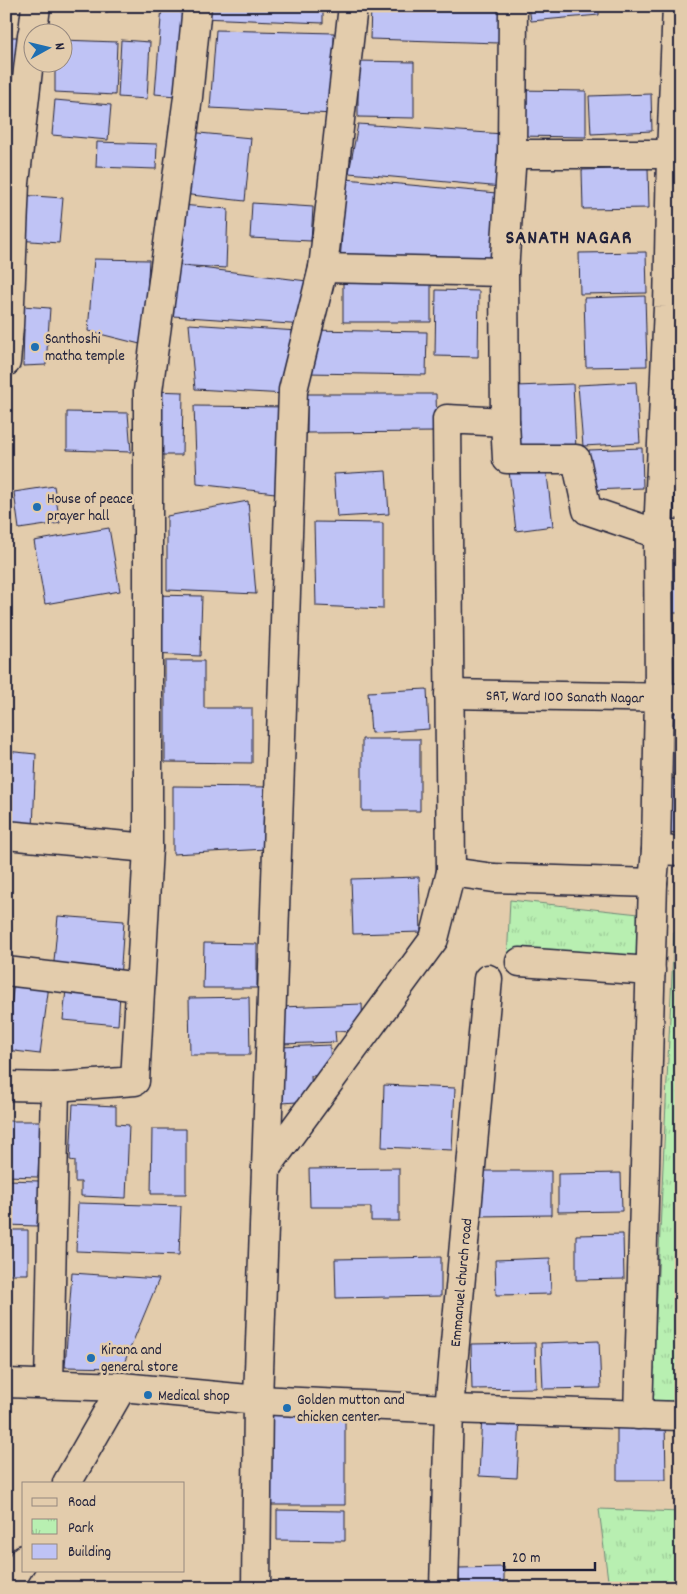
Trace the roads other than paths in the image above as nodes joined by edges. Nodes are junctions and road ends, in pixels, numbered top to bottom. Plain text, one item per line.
1 (36, 6) edge
2 (197, 6) edge
3 (353, 6) edge
4 (513, 6) edge
5 (679, 8) edge
6 (34, 22) edge
7 (28, 72) edge
8 (512, 154) junction
9 (676, 154) edge
10 (323, 268) junction
11 (504, 272) junction
12 (674, 307) edge
13 (8, 326) edge
14 (6, 362) edge
15 (504, 422) junction
16 (669, 534) edge
17 (449, 694) junction
18 (670, 697) edge
19 (6, 835) edge
20 (148, 848) junction
21 (669, 850) edge
22 (451, 872) junction
23 (653, 884) junction
24 (520, 962) dead end
25 (651, 970) junction
26 (6, 971) edge
27 (488, 979) dead end
28 (140, 987) junction
29 (6, 1086) edge
30 (55, 1087) junction
31 (266, 1168) junction
32 (6, 1383) edge
33 (49, 1385) junction
34 (122, 1387) junction
35 (258, 1400) junction
36 (449, 1410) junction
37 (638, 1415) junction
38 (681, 1416) edge
39 (68, 1482) edge
40 (256, 1588) edge
41 (444, 1588) edge

1 - 6 street
2 - 20 street
3 - 10 street
4 - 8 street
5 - 9 street
7 - 13 street
8 - 9 street
8 - 11 street
9 - 12 street
10 - 11 street
10 - 31 street
11 - 15 street
12 - 16 street
13 - 14 street
15 - 16 street
15 - 17 street
16 - 18 street
17 - 18 street, SRT, Ward 100 Sanath Nagar
17 - 22 street
18 - 21 street
19 - 20 street
20 - 28 street
21 - 23 street
22 - 23 street
22 - 31 street
23 - 25 street
24 - 25 street
25 - 37 street
26 - 28 street
27 - 36 street, Emmanuel church road
28 - 30 street
29 - 30 street
30 - 33 street
31 - 35 street
32 - 33 street
33 - 34 street
34 - 35 street
34 - 39 street
35 - 36 street
35 - 40 street
36 - 37 street
36 - 41 street, Emmanuel church road
37 - 38 street

